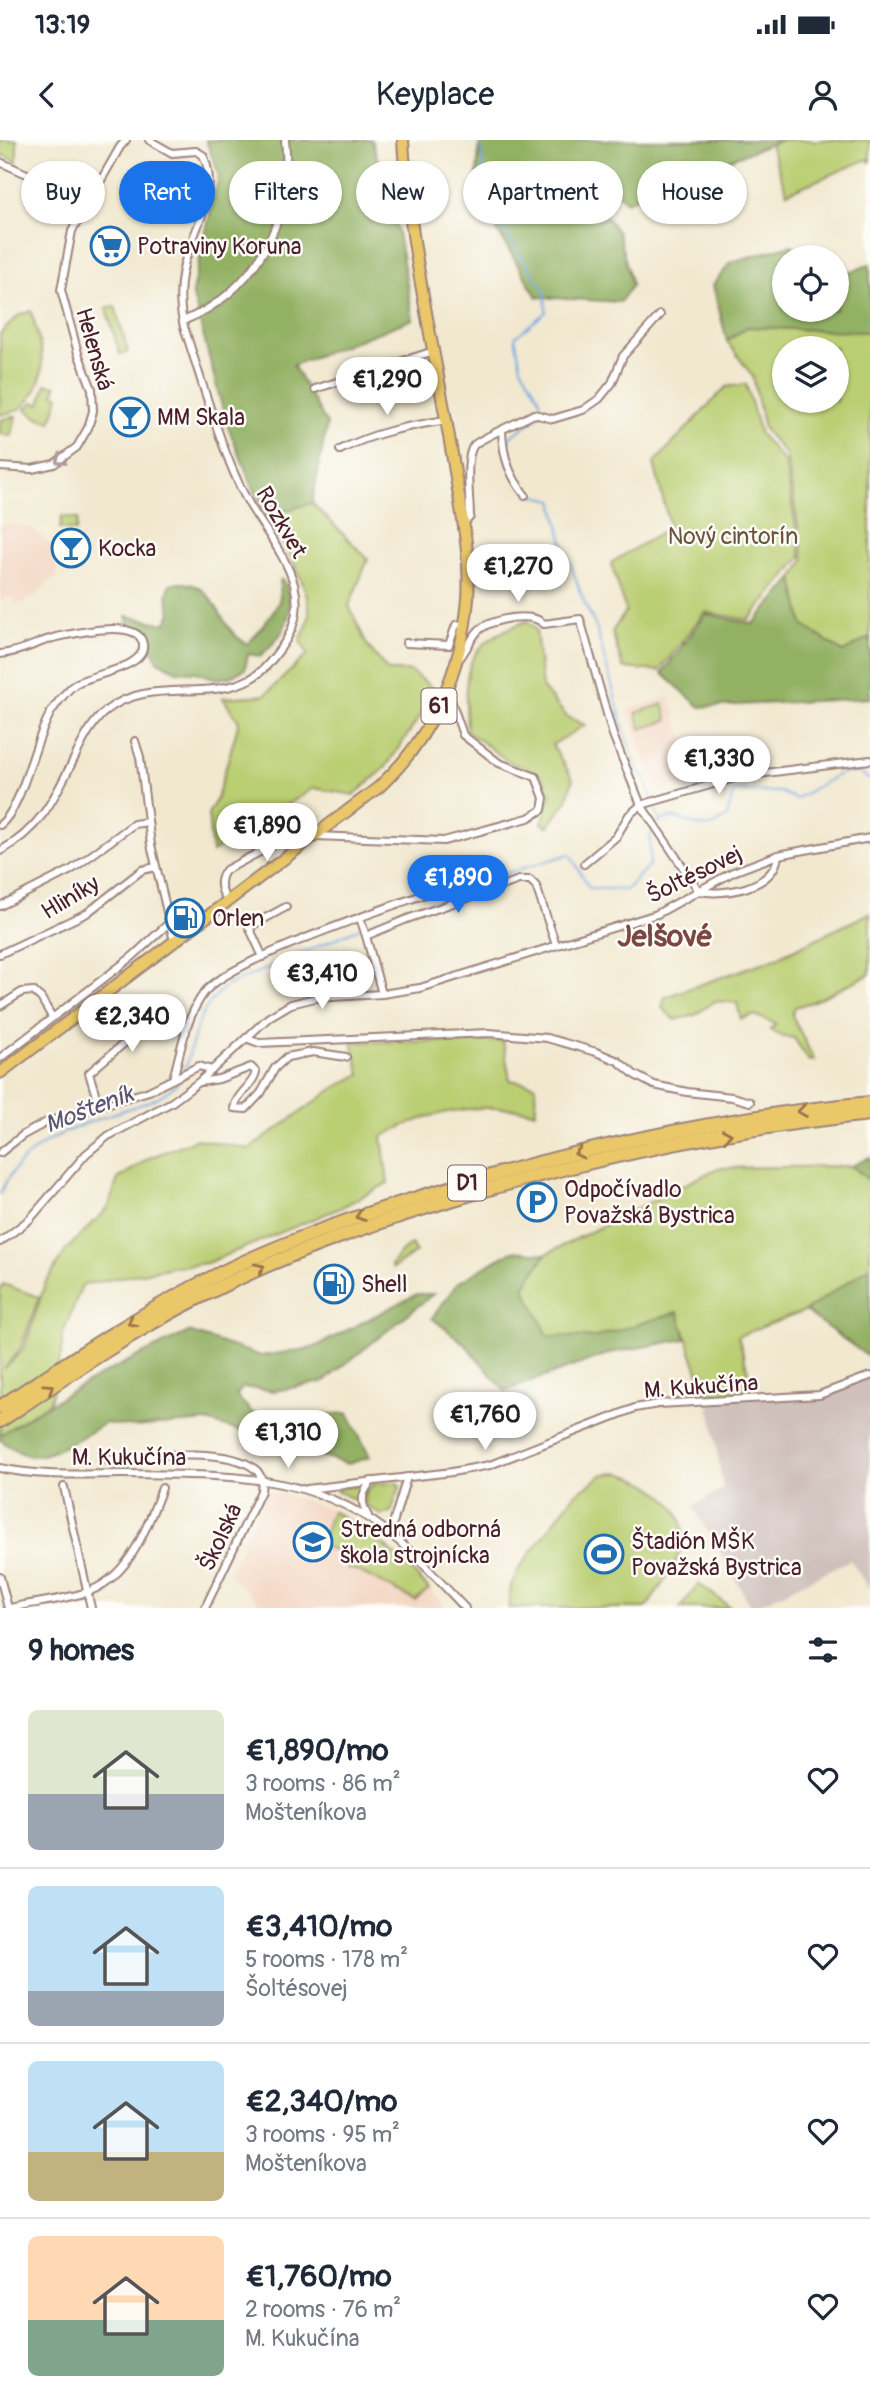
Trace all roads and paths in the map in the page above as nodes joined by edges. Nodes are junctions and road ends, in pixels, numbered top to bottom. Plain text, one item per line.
1 (126, 140) edge
2 (149, 140) edge
3 (285, 140) edge
4 (402, 140) edge
5 (0, 162) edge
6 (21, 172) edge
7 (105, 173) edge
8 (76, 224) edge
9 (660, 315) dead end
10 (183, 321) junction
11 (434, 351) junction
12 (315, 389) dead end
13 (446, 420) junction
14 (502, 431) junction
15 (340, 450) dead end
16 (0, 467) edge
17 (525, 495) dead end
18 (463, 524) junction
19 (465, 624) junction
20 (406, 643) dead end
21 (0, 654) edge
22 (457, 662) junction
23 (447, 689) junction
24 (135, 741) dead end
25 (870, 760) edge
26 (641, 805) junction
27 (148, 822) junction
28 (0, 825) edge
29 (304, 828) dead end
30 (315, 836) junction
31 (870, 838) edge
32 (0, 851) edge
33 (779, 855) junction
34 (583, 864) dead end
35 (156, 867) junction
36 (699, 891) junction
37 (425, 894) dead end
38 (227, 900) junction
39 (0, 906) edge
40 (286, 907) dead end
41 (169, 923) junction
42 (363, 927) junction
43 (174, 941) junction
44 (556, 945) junction
45 (0, 954) edge
46 (263, 957) junction
47 (382, 993) junction
48 (0, 1006) edge
49 (52, 1017) junction
50 (186, 1032) junction
51 (246, 1038) junction
52 (346, 1057) dead end
53 (0, 1058) edge
54 (212, 1070) junction
55 (0, 1073) edge
56 (173, 1079) junction
57 (198, 1082) junction
58 (750, 1102) dead end
59 (870, 1103) edge
60 (99, 1106) junction
61 (870, 1115) edge
62 (0, 1153) edge
63 (0, 1242) edge
64 (95, 1351) junction
65 (870, 1376) edge
66 (0, 1407) edge
67 (0, 1421) edge
68 (107, 1460) dead end
69 (0, 1468) edge
70 (407, 1477) junction
71 (262, 1480) junction
72 (372, 1481) junction
73 (64, 1487) dead end
74 (162, 1488) dead end
75 (307, 1489) junction
76 (370, 1519) junction
77 (390, 1533) junction
78 (0, 1577) edge
79 (88, 1592) junction
80 (460, 1606) edge
81 (9, 1608) edge
82 (92, 1608) edge
83 (205, 1608) edge

1 - 7 street, Helenská
2 - 10 street, Rozkvet
3 - 10 street
4 - 11 main road, 61
5 - 6 street
8 -> 16 street, Helenská
9 - 14 street
10 - 32 street, Rozkvet
11 - 12 street
11 - 13 main road, 61
13 - 15 street
13 - 18 main road, 61
14 - 17 street
14 - 18 street
18 - 19 main road, 61
19 - 20 street
19 - 22 main road, 61
21 - 28 street
22 - 23 main road, 61
22 - 26 street
23 - 30 main road, 61
23 - 30 street
24 - 27 street
25 - 26 street
26 - 34 street
26 - 36 street
27 - 35 street
27 - 39 street, Hliníky
29 - 38 street
30 - 38 main road, 61
31 - 33 street, Šoltésovej
33 - 36 street, Šoltésovej
33 - 36 street
35 - 41 street
35 - 45 street, Hliníky
36 - 44 street, Šoltésovej
37 - 42 street
38 - 43 main road, 61
40 - 46 street
41 - 43 street
41 - 49 street
42 - 44 street
42 - 46 street
42 - 47 street
43 - 55 main road, 61
44 - 47 street, Šoltésovej
46 - 50 street
47 - 51 street, Šoltésovej
48 - 49 street
49 - 53 street
50 - 56 street
50 - 60 street
51 - 54 street, Šoltésovej
51 - 58 street
52 - 57 street
54 - 56 street
54 - 57 street, Šoltésovej
56 - 60 street
57 - 63 street, Šoltésovej
59 -> 64 highway, D1
60 - 62 street
64 -> 61 highway, D1
64 - 66 highway, D1
67 -> 64 highway, D1
65 - 70 street, M. Kukučína
68 - 71 street
69 - 71 street, M. Kukučína
70 - 72 street, M. Kukučína
70 - 77 street
71 - 75 street, M. Kukučína
71 - 83 street, Školská
72 - 75 street, M. Kukučína
72 - 76 street
73 - 79 street
74 - 79 street
75 - 76 street
76 - 77 street
77 - 80 street
78 - 81 street
79 - 81 street
79 - 82 street

